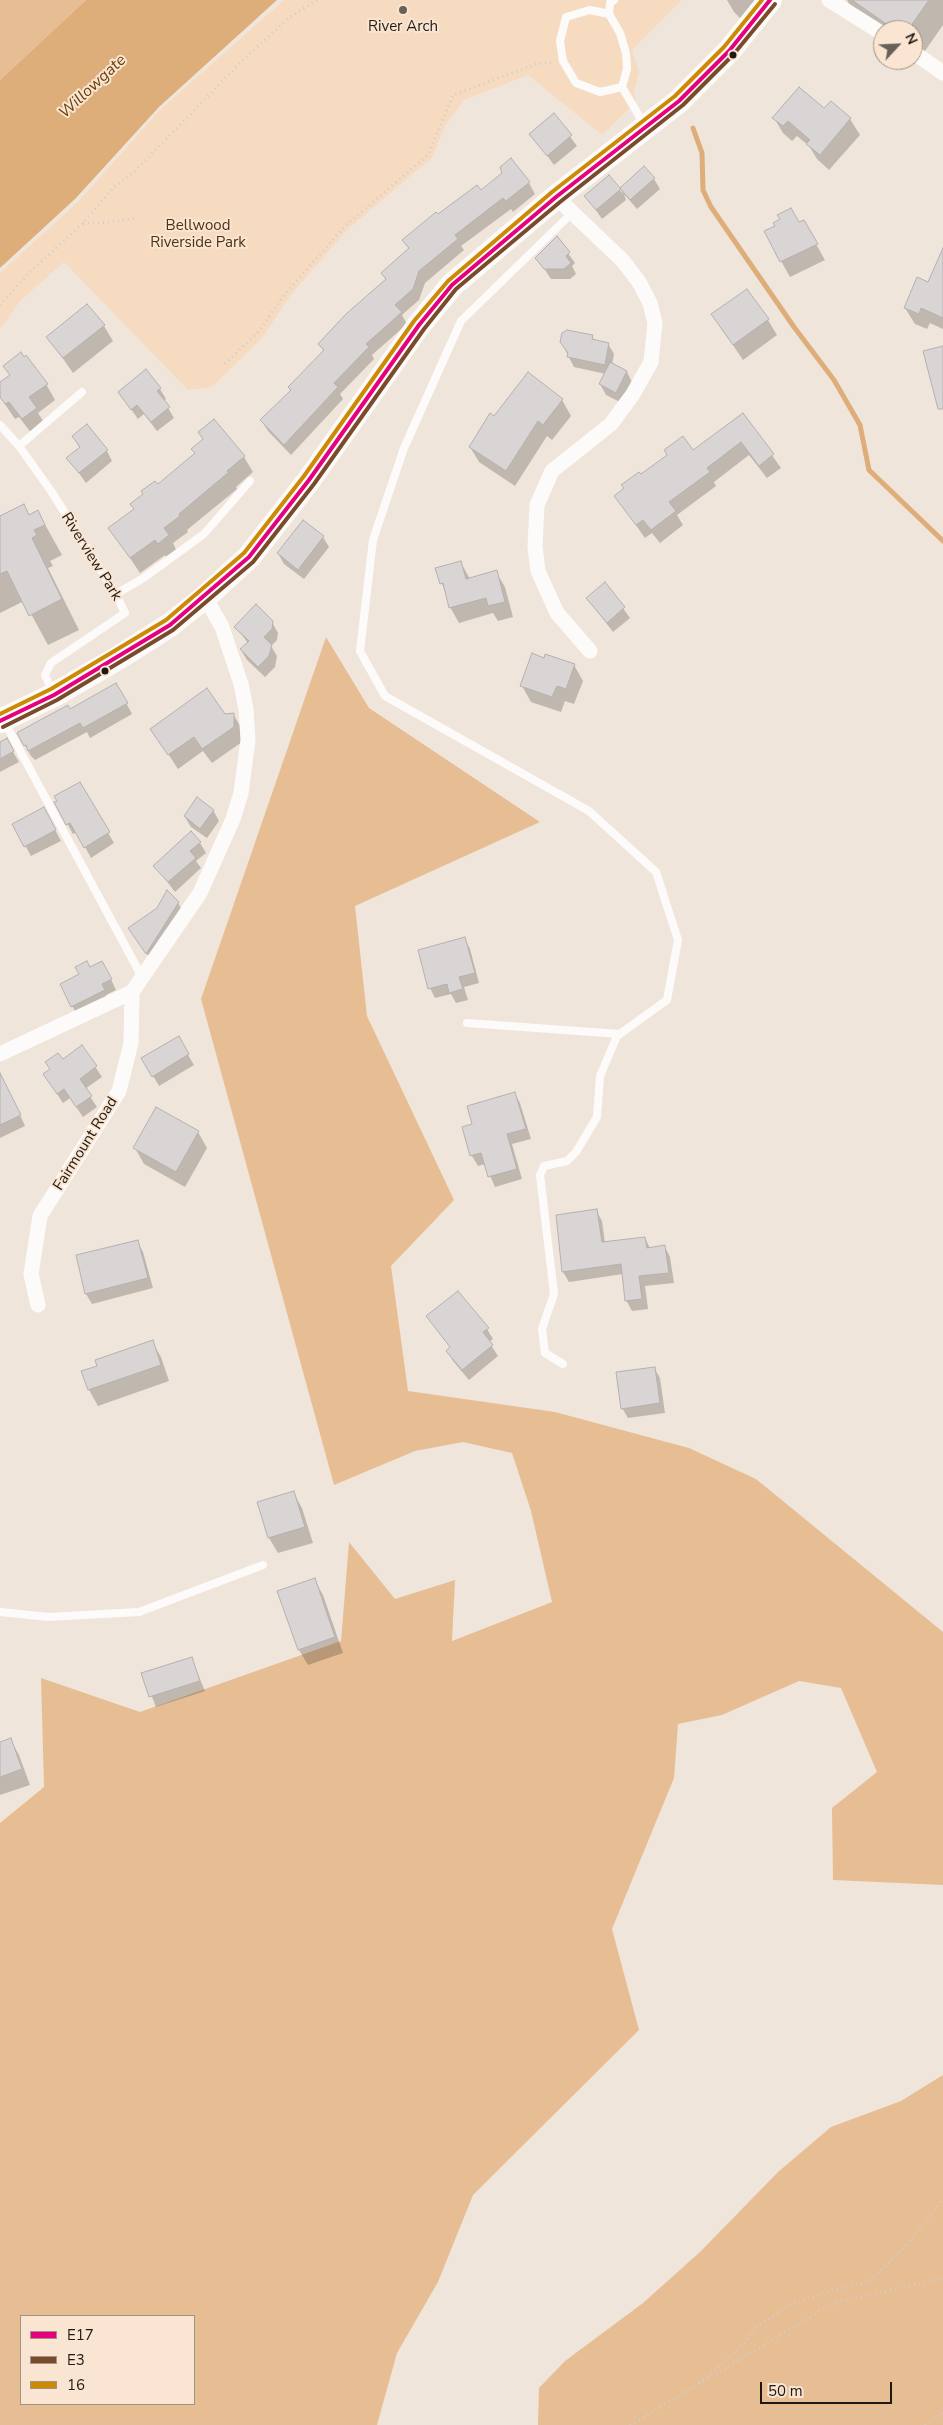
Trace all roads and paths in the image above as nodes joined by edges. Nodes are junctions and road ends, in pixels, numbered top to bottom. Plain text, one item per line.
1 (317, 0) edge
2 (614, 0) edge
3 (770, 0) edge
4 (829, 0) edge
5 (609, 14) junction
6 (873, 28) edge
7 (923, 59) edge
8 (563, 61) junction
9 (943, 73) edge
10 (622, 87) junction
11 (646, 128) junction
12 (564, 205) junction
13 (135, 218) dead end
14 (83, 223) junction
15 (0, 305) edge
16 (225, 364) dead end
17 (82, 392) dead end
18 (0, 425) edge
19 (19, 446) junction
20 (250, 481) dead end
21 (116, 594) junction
22 (206, 597) junction
23 (590, 651) dead end
24 (54, 695) junction
25 (2, 720) edge
26 (142, 977) junction
27 (132, 992) junction
28 (467, 1023) dead end
29 (620, 1034) junction
30 (0, 1054) edge
31 (38, 1305) dead end
32 (563, 1364) dead end
33 (263, 1565) dead end
34 (0, 1612) edge
35 (943, 2199) edge
36 (943, 2278) edge
37 (694, 2386) junction
38 (943, 2412) edge
39 (630, 2425) edge
40 (925, 2425) edge

1 - 14 path
2 - 5 lane
3 - 11 main road
4 - 6 street
5 - 8 lane
5 - 10 lane
7 - 9 street
8 - 10 lane
8 - 16 path
10 - 11 lane
11 - 12 main road
12 - 22 main road
12 - 23 street
12 - 29 lane
13 - 14 path
14 - 15 path
17 - 19 lane
18 - 19 lane, Riverview Park
19 - 21 lane, Riverview Park
20 - 21 lane
21 - 24 lane, Riverview Park
22 - 24 main road
22 - 26 street
24 - 25 main road
25 - 26 lane
26 - 27 street
27 - 30 street
27 - 31 street, Fairmount Road
28 - 29 lane
29 - 32 lane
33 - 34 lane
35 - 37 path
36 - 37 path
37 - 39 path
38 - 40 path

